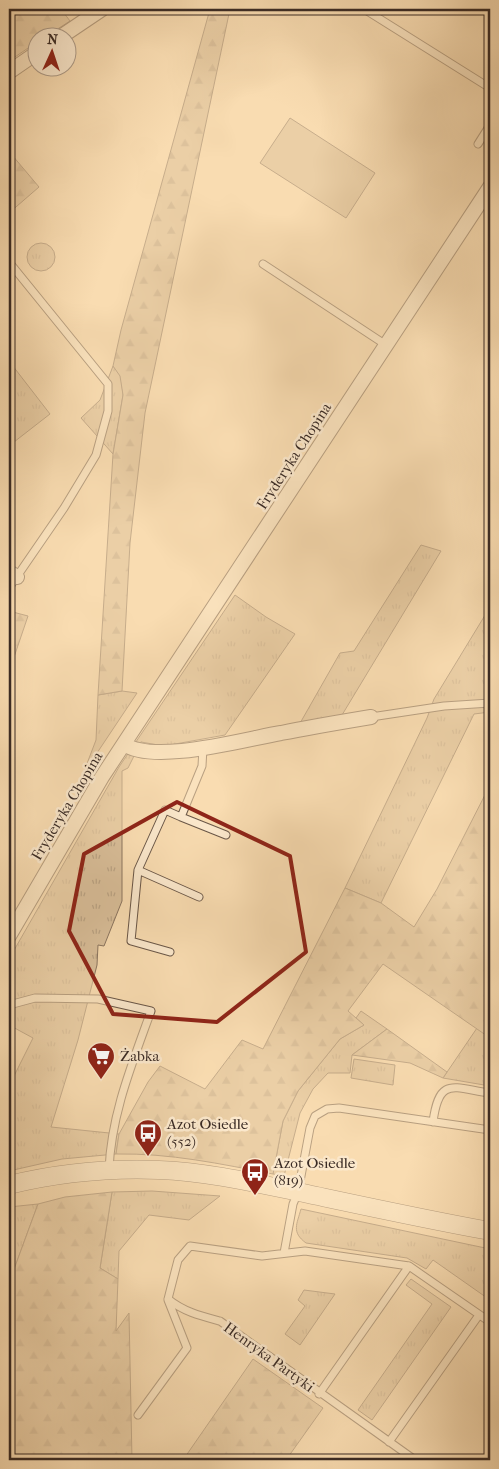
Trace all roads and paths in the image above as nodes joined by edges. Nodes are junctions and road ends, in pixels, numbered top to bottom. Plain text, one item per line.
1 (102, 9) edge
2 (364, 9) edge
3 (74, 28) edge
4 (28, 59) edge
5 (9, 72) edge
6 (490, 88) edge
7 (490, 125) edge
8 (478, 144) dead end
9 (490, 187) edge
10 (9, 262) edge
11 (262, 264) dead end
12 (386, 345) junction
13 (11, 579) edge
14 (490, 704) edge
15 (9, 717) edge
16 (371, 717) joint
17 (9, 735) edge
18 (124, 744) junction
19 (202, 748) junction
20 (181, 816) junction
21 (226, 835) dead end
22 (138, 870) junction
23 (199, 897) dead end
24 (9, 936) edge
25 (170, 952) dead end
26 (9, 1005) edge
27 (490, 1093) edge
28 (433, 1122) junction
29 (490, 1130) edge
30 (109, 1170) junction
31 (9, 1185) edge
32 (298, 1192) junction
33 (490, 1231) edge
34 (284, 1253) junction
35 (409, 1266) junction
36 (168, 1299) junction
37 (479, 1315) junction
38 (490, 1322) edge
39 (319, 1394) junction
40 (138, 1415) dead end
41 (389, 1442) junction
42 (415, 1460) edge

1 - 3 street
2 - 6 lane
4 - 5 street
7 - 8 lane
9 - 12 street, Fryderyka Chopina
10 - 13 lane
11 - 12 lane
12 - 18 street, Fryderyka Chopina
14 - 16 lane, Fryderyka Chopina
15 - 17 lane
16 - 19 street, Fryderyka Chopina
18 - 19 street, Fryderyka Chopina
18 - 24 street, Fryderyka Chopina
19 - 20 lane
20 - 21 lane
20 - 22 lane
22 - 23 lane
22 - 25 lane
26 - 30 lane
27 - 28 lane
28 - 29 lane
28 - 32 lane
30 - 31 street
30 - 32 street
32 - 33 street
32 - 34 lane
34 - 35 lane
34 - 36 lane
35 - 37 lane
35 - 39 lane, Henryka Partyki
36 - 39 lane, Henryka Partyki
36 - 40 lane
37 - 38 lane
37 - 41 lane
39 - 41 lane, Henryka Partyki
41 - 42 lane, Henryka Partyki

